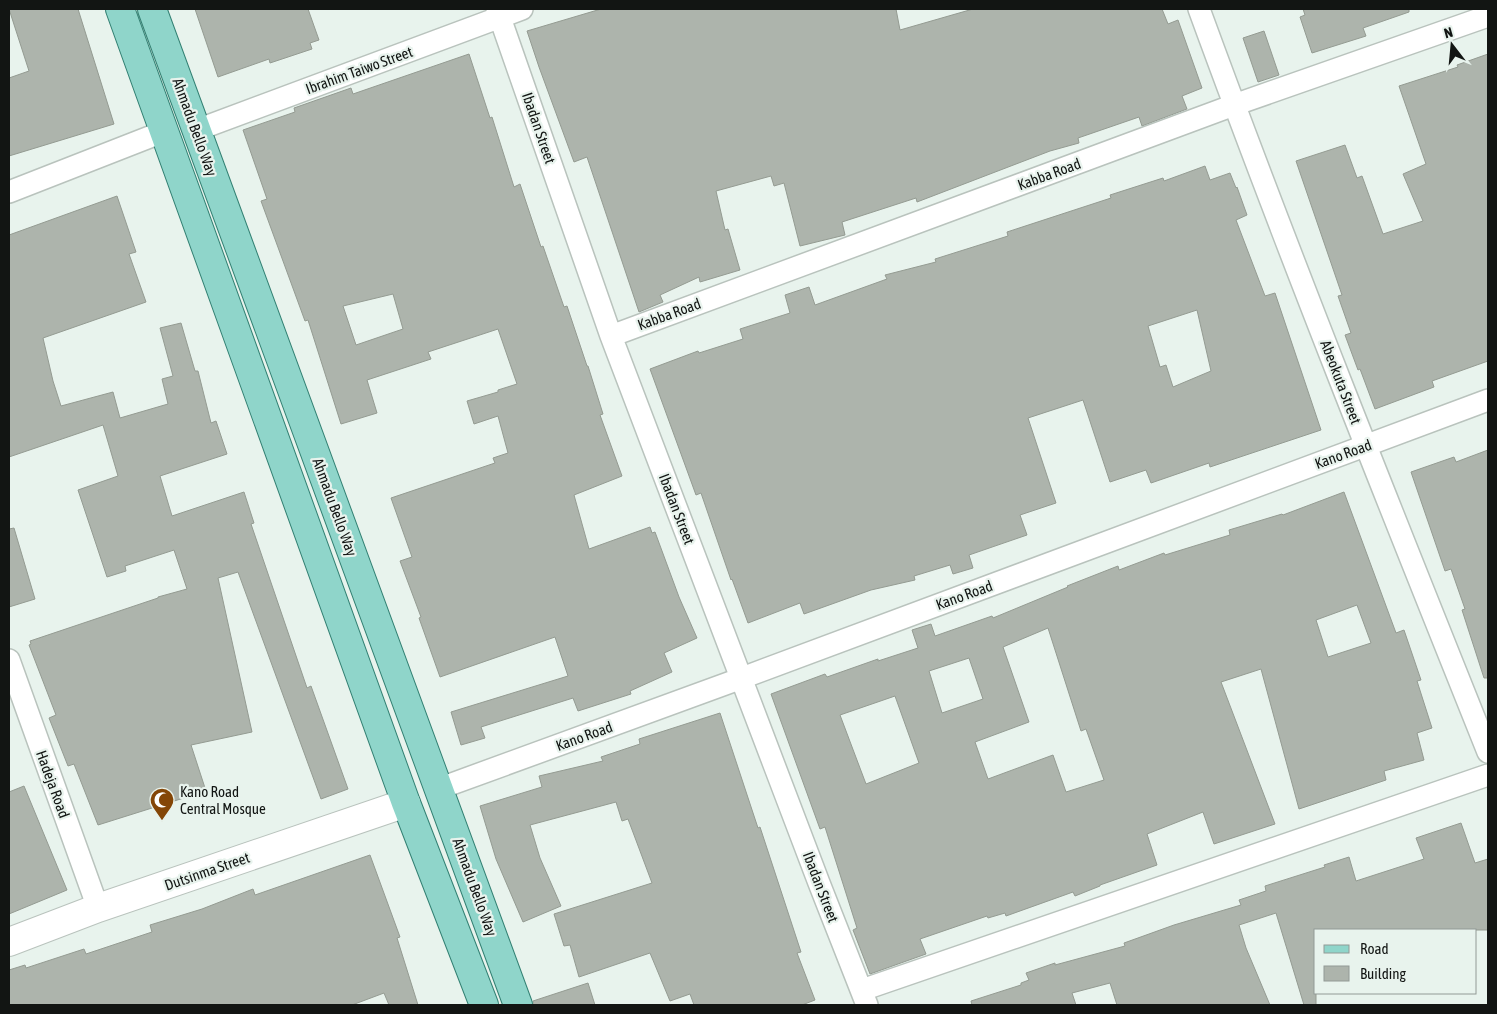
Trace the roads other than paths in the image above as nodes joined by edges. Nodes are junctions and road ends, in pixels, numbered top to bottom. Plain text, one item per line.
1 (120, 9) edge
2 (152, 9) edge
3 (522, 9) edge
4 (1199, 9) edge
5 (498, 13) edge
6 (1488, 16) edge
7 (1234, 105) junction
8 (197, 130) junction
9 (165, 131) junction
10 (9, 192) edge
11 (611, 336) junction
12 (1488, 400) edge
13 (1366, 446) junction
14 (9, 660) edge
15 (742, 678) junction
16 (1488, 752) edge
17 (1488, 775) edge
18 (438, 789) junction
19 (406, 803) junction
20 (98, 908) junction
21 (9, 942) edge
22 (864, 998) edge
23 (484, 1005) edge
24 (518, 1005) edge

1 - 9 main road, Ahmadu Bello Way
2 - 8 main road, Ahmadu Bello Way
3 - 5 street, Ibrahim Taiwo Street
4 - 7 street, Abeokuta Street
5 - 8 street, Ibrahim Taiwo Street
5 - 11 street, Ibadan Street
6 - 7 street, Kabba Road
7 - 11 street, Kabba Road
7 - 13 street, Abeokuta Street
8 - 18 main road, Ahmadu Bello Way
9 - 10 street
9 - 19 main road, Ahmadu Bello Way
11 - 15 street, Ibadan Street
12 - 13 street, Kano Road
13 - 15 street, Kano Road
13 - 16 street, Abeokuta Street
14 - 20 street, Hadeja Road
15 - 18 street, Kano Road
15 - 22 street, Ibadan Street
17 - 22 street
18 - 24 main road, Ahmadu Bello Way
19 - 20 street, Dutsinma Street
19 - 23 main road, Ahmadu Bello Way
20 - 21 street, Dutsinma Street

